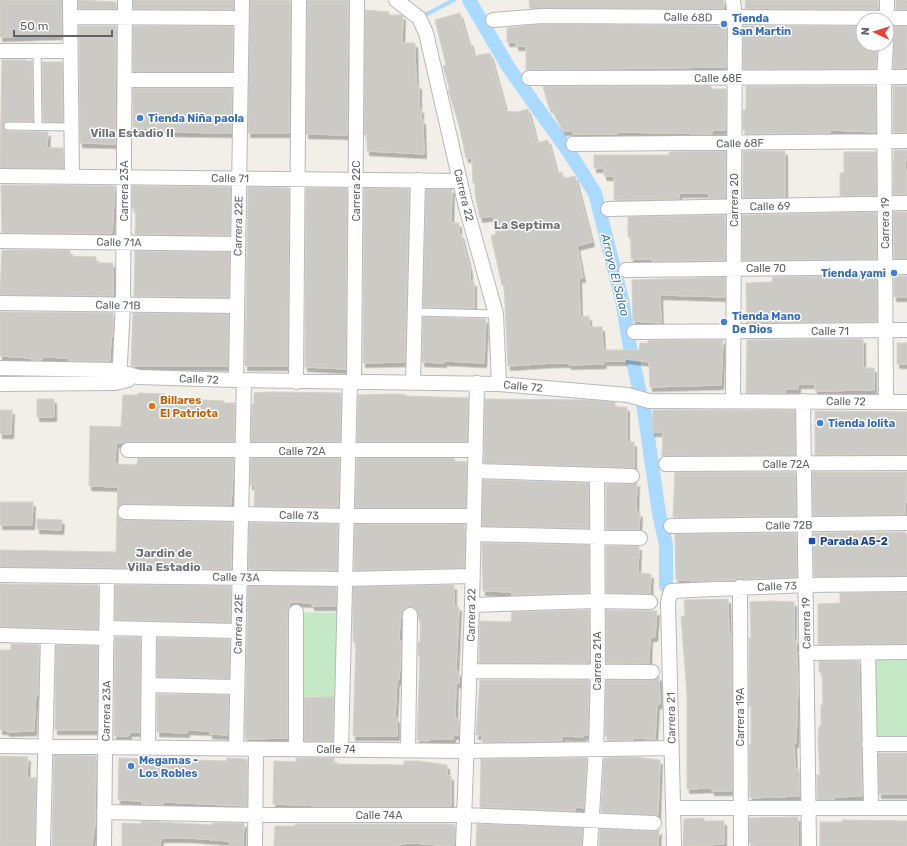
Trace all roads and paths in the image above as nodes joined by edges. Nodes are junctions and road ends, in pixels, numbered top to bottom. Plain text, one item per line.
1 (70, 0) edge
2 (125, 0) edge
3 (242, 0) edge
4 (299, 0) edge
5 (357, 0) edge
6 (396, 0) edge
7 (733, 0) edge
8 (887, 0) edge
9 (887, 12) edge
10 (70, 17) junction
11 (125, 18) junction
12 (242, 18) junction
13 (735, 18) junction
14 (907, 18) edge
15 (855, 19) edge
16 (895, 19) edge
17 (493, 20) dead end
18 (0, 51) edge
19 (37, 51) junction
20 (70, 51) junction
21 (886, 52) edge
22 (884, 77) junction
23 (907, 77) edge
24 (529, 78) dead end
25 (735, 78) junction
26 (125, 80) junction
27 (241, 80) junction
28 (8, 126) dead end
29 (38, 126) junction
30 (71, 127) junction
31 (884, 141) junction
32 (907, 141) edge
33 (734, 143) junction
34 (573, 144) dead end
35 (0, 176) edge
36 (72, 177) junction
37 (124, 177) junction
38 (239, 178) junction
39 (298, 179) junction
40 (356, 180) junction
41 (418, 180) junction
42 (460, 181) junction
43 (885, 204) junction
44 (907, 204) edge
45 (734, 206) junction
46 (608, 209) dead end
47 (0, 241) edge
48 (124, 242) junction
49 (238, 244) junction
50 (907, 267) edge
51 (885, 268) junction
52 (734, 269) junction
53 (626, 270) dead end
54 (0, 303) edge
55 (123, 305) junction
56 (237, 306) junction
57 (415, 312) junction
58 (496, 314) junction
59 (907, 330) edge
60 (886, 331) junction
61 (634, 332) dead end
62 (734, 332) junction
63 (0, 368) edge
64 (120, 377) junction
65 (240, 381) junction
66 (296, 382) junction
67 (413, 382) junction
68 (352, 383) junction
69 (477, 383) junction
70 (0, 384) edge
71 (499, 384) junction
72 (733, 401) junction
73 (803, 401) junction
74 (886, 402) junction
75 (907, 402) edge
76 (128, 450) dead end
77 (242, 450) junction
78 (476, 450) junction
79 (348, 451) junction
80 (907, 463) edge
81 (666, 464) dead end
82 (804, 464) junction
83 (475, 471) junction
84 (597, 475) junction
85 (632, 476) dead end
86 (125, 512) dead end
87 (240, 514) junction
88 (347, 516) junction
89 (473, 516) junction
90 (907, 523) edge
91 (804, 524) junction
92 (671, 526) dead end
93 (473, 534) junction
94 (596, 538) junction
95 (640, 538) dead end
96 (0, 575) edge
97 (107, 576) junction
98 (472, 576) junction
99 (239, 577) junction
100 (345, 579) junction
101 (907, 584) edge
102 (805, 585) junction
103 (740, 587) junction
104 (672, 591) joint
105 (597, 601) junction
106 (650, 602) dead end
107 (472, 605) junction
108 (296, 612) dead end
109 (410, 615) dead end
110 (149, 629) junction
111 (238, 631) junction
112 (107, 633) junction
113 (0, 635) edge
114 (48, 637) junction
115 (868, 652) junction
116 (907, 652) edge
117 (806, 653) junction
118 (470, 671) junction
119 (598, 671) junction
120 (652, 672) dead end
121 (148, 685) junction
122 (236, 687) junction
123 (869, 744) junction
124 (907, 744) edge
125 (0, 746) edge
126 (45, 747) junction
127 (105, 747) junction
128 (148, 748) junction
129 (236, 748) junction
130 (672, 748) junction
131 (256, 749) junction
132 (296, 749) junction
133 (341, 749) junction
134 (408, 750) junction
135 (596, 750) junction
136 (467, 751) junction
137 (674, 808) junction
138 (809, 808) junction
139 (871, 808) junction
140 (907, 808) edge
141 (740, 809) junction
142 (104, 812) junction
143 (255, 815) junction
144 (464, 815) junction
145 (591, 820) junction
146 (654, 823) dead end
147 (43, 846) edge
148 (104, 846) edge
149 (254, 846) edge
150 (463, 846) edge
151 (590, 846) edge
152 (674, 846) edge
153 (741, 846) edge
154 (809, 846) edge

1 - 10 street
2 - 11 street, Carrera 23A
3 - 12 street, Carrera 22E
4 - 39 street
5 - 40 street, Carrera 22C
6 - 42 street, Carrera 22
7 - 13 street, Carrera 20
8 - 9 street
10 - 11 street
10 - 20 street
11 - 12 street
11 - 26 street, Carrera 23A
12 - 27 street, Carrera 22E
13 - 15 street, Calle 68D
13 - 17 street, Calle 68D
13 - 25 street, Carrera 20
14 - 16 street, Calle 68D
18 - 19 street
19 - 20 street
19 - 29 lane
20 - 30 street
21 - 22 street, Carrera 19
22 - 23 street, Calle 68E
22 - 25 street, Calle 68E
22 - 31 street, Carrera 19
24 - 25 street, Calle 68E
25 - 33 street, Carrera 20
26 - 27 street
26 - 37 street, Carrera 23A
27 - 38 street, Carrera 22E
28 - 29 lane
29 - 30 lane
30 - 36 street
31 - 32 street, Calle 68F
31 - 33 street, Calle 68F
31 - 43 street, Carrera 19
33 - 34 street, Calle 68F
33 - 45 street, Carrera 20
35 - 36 street, Calle 71
36 - 37 street, Calle 71
37 - 38 street, Calle 71
37 - 48 street, Carrera 23A
38 - 39 street, Calle 71
38 - 49 street, Carrera 22E
39 - 40 street, Calle 71
39 - 66 street
40 - 41 street, Calle 71
40 - 68 street, Carrera 22C
41 - 42 street, Calle 71
41 - 57 street
42 - 58 street, Carrera 22
43 - 44 street, Calle 69
43 - 45 street, Calle 69
43 - 51 street, Carrera 19
45 - 46 street, Calle 69
45 - 52 street, Carrera 20
47 - 48 street, Calle 71A
48 - 49 street, Calle 71A
48 - 55 street, Carrera 23A
49 - 56 street, Carrera 22E
50 - 51 street, Calle 70
51 - 52 street, Calle 70
51 - 60 street, Carrera 19
52 - 53 street, Calle 70
52 - 62 street, Carrera 20
54 - 55 street, Calle 71B
55 - 56 street, Calle 71B
55 - 64 street, Carrera 23A
56 - 65 street, Carrera 22E
57 - 58 lane
57 - 67 street
58 - 71 street, Carrera 22
59 - 60 street, Calle 71
60 - 62 street, Calle 71
60 - 74 street, Carrera 19
61 - 62 street, Calle 71
62 - 72 street, Carrera 20
63 - 64 street, Calle 72
64 - 65 street, Calle 72
64 - 70 street, Calle 72
65 - 66 street, Calle 72
65 - 77 street, Carrera 22E
66 - 68 street, Calle 72
67 - 68 street, Calle 72
67 - 69 street, Calle 72
68 - 79 street
69 - 71 street, Calle 72
69 - 78 street, Carrera 22
71 - 72 street, Calle 72
72 - 73 street, Calle 72
73 - 74 street, Calle 72
73 - 82 street, Carrera 19
74 - 75 street, Calle 72
76 - 77 street, Calle 72A
77 - 79 street, Calle 72A
77 - 87 street, Carrera 22E
78 - 79 street, Calle 72A
78 - 83 street, Carrera 22
79 - 88 street
80 - 82 street, Calle 72A
81 - 82 street, Calle 72A
82 - 91 street, Carrera 19
83 - 84 street
83 - 89 street, Carrera 22
84 - 85 street
84 - 94 street, Carrera 21A
86 - 87 street, Calle 73
87 - 88 street, Calle 73
87 - 99 street, Carrera 22E
88 - 89 street, Calle 73
88 - 100 street
89 - 93 street, Carrera 22
90 - 91 street, Calle 72B
91 - 92 street, Calle 72B
91 - 102 street, Carrera 19
93 - 94 street
93 - 98 street, Carrera 22
94 - 95 street
94 - 105 street, Carrera 21A
96 - 97 street, Calle 73A
97 - 99 street, Calle 73A
97 - 112 street, Carrera 23A
98 - 100 street, Calle 73A
98 - 107 street, Carrera 22
99 - 100 street, Calle 73A
99 - 111 street, Carrera 22E
100 - 133 street
101 - 102 street, Calle 73
102 - 103 street, Calle 73
102 - 117 street, Carrera 19
103 - 104 street, Calle 73
103 - 141 street, Carrera 19A
104 - 130 street, Carrera 21
105 - 106 street
105 - 107 street
105 - 119 street, Carrera 21A
107 - 118 street, Carrera 22
108 - 132 street
109 - 134 street
110 - 111 street
110 - 112 street
110 - 121 street
111 - 122 street, Carrera 22E
112 - 114 street
112 - 127 street, Carrera 23A
113 - 114 street
114 - 126 street
115 - 116 street
115 - 117 street
115 - 123 street
117 - 138 street, Carrera 19
118 - 119 street
118 - 136 street, Carrera 22
119 - 120 street
119 - 135 street, Carrera 21A
121 - 122 street
121 - 128 street
122 - 129 street, Carrera 22E
123 - 124 street
123 - 139 street
125 - 126 street, Calle 74
126 - 127 street, Calle 74
126 - 147 street
127 - 128 street, Calle 74
127 - 142 street, Carrera 23A
128 - 129 street, Calle 74
129 - 131 street, Calle 74
130 - 135 street, Calle 74
130 - 137 street, Carrera 21
131 - 132 street, Calle 74
131 - 143 street
132 - 133 street, Calle 74
133 - 134 street, Calle 74
134 - 136 street, Calle 74
135 - 136 street, Calle 74
135 - 145 street, Carrera 21A
136 - 144 street, Carrera 22
137 - 141 street
137 - 152 street, Carrera 21
138 - 139 street
138 - 141 street
138 - 154 street, Carrera 19
139 - 140 street
141 - 153 street, Carrera 19A
142 - 143 street, Calle 74A
142 - 148 street, Carrera 23A
143 - 144 street, Calle 74A
143 - 149 street
144 - 145 street, Calle 74A
144 - 150 street, Carrera 22
145 - 146 street, Calle 74A
145 - 151 street, Carrera 21A

